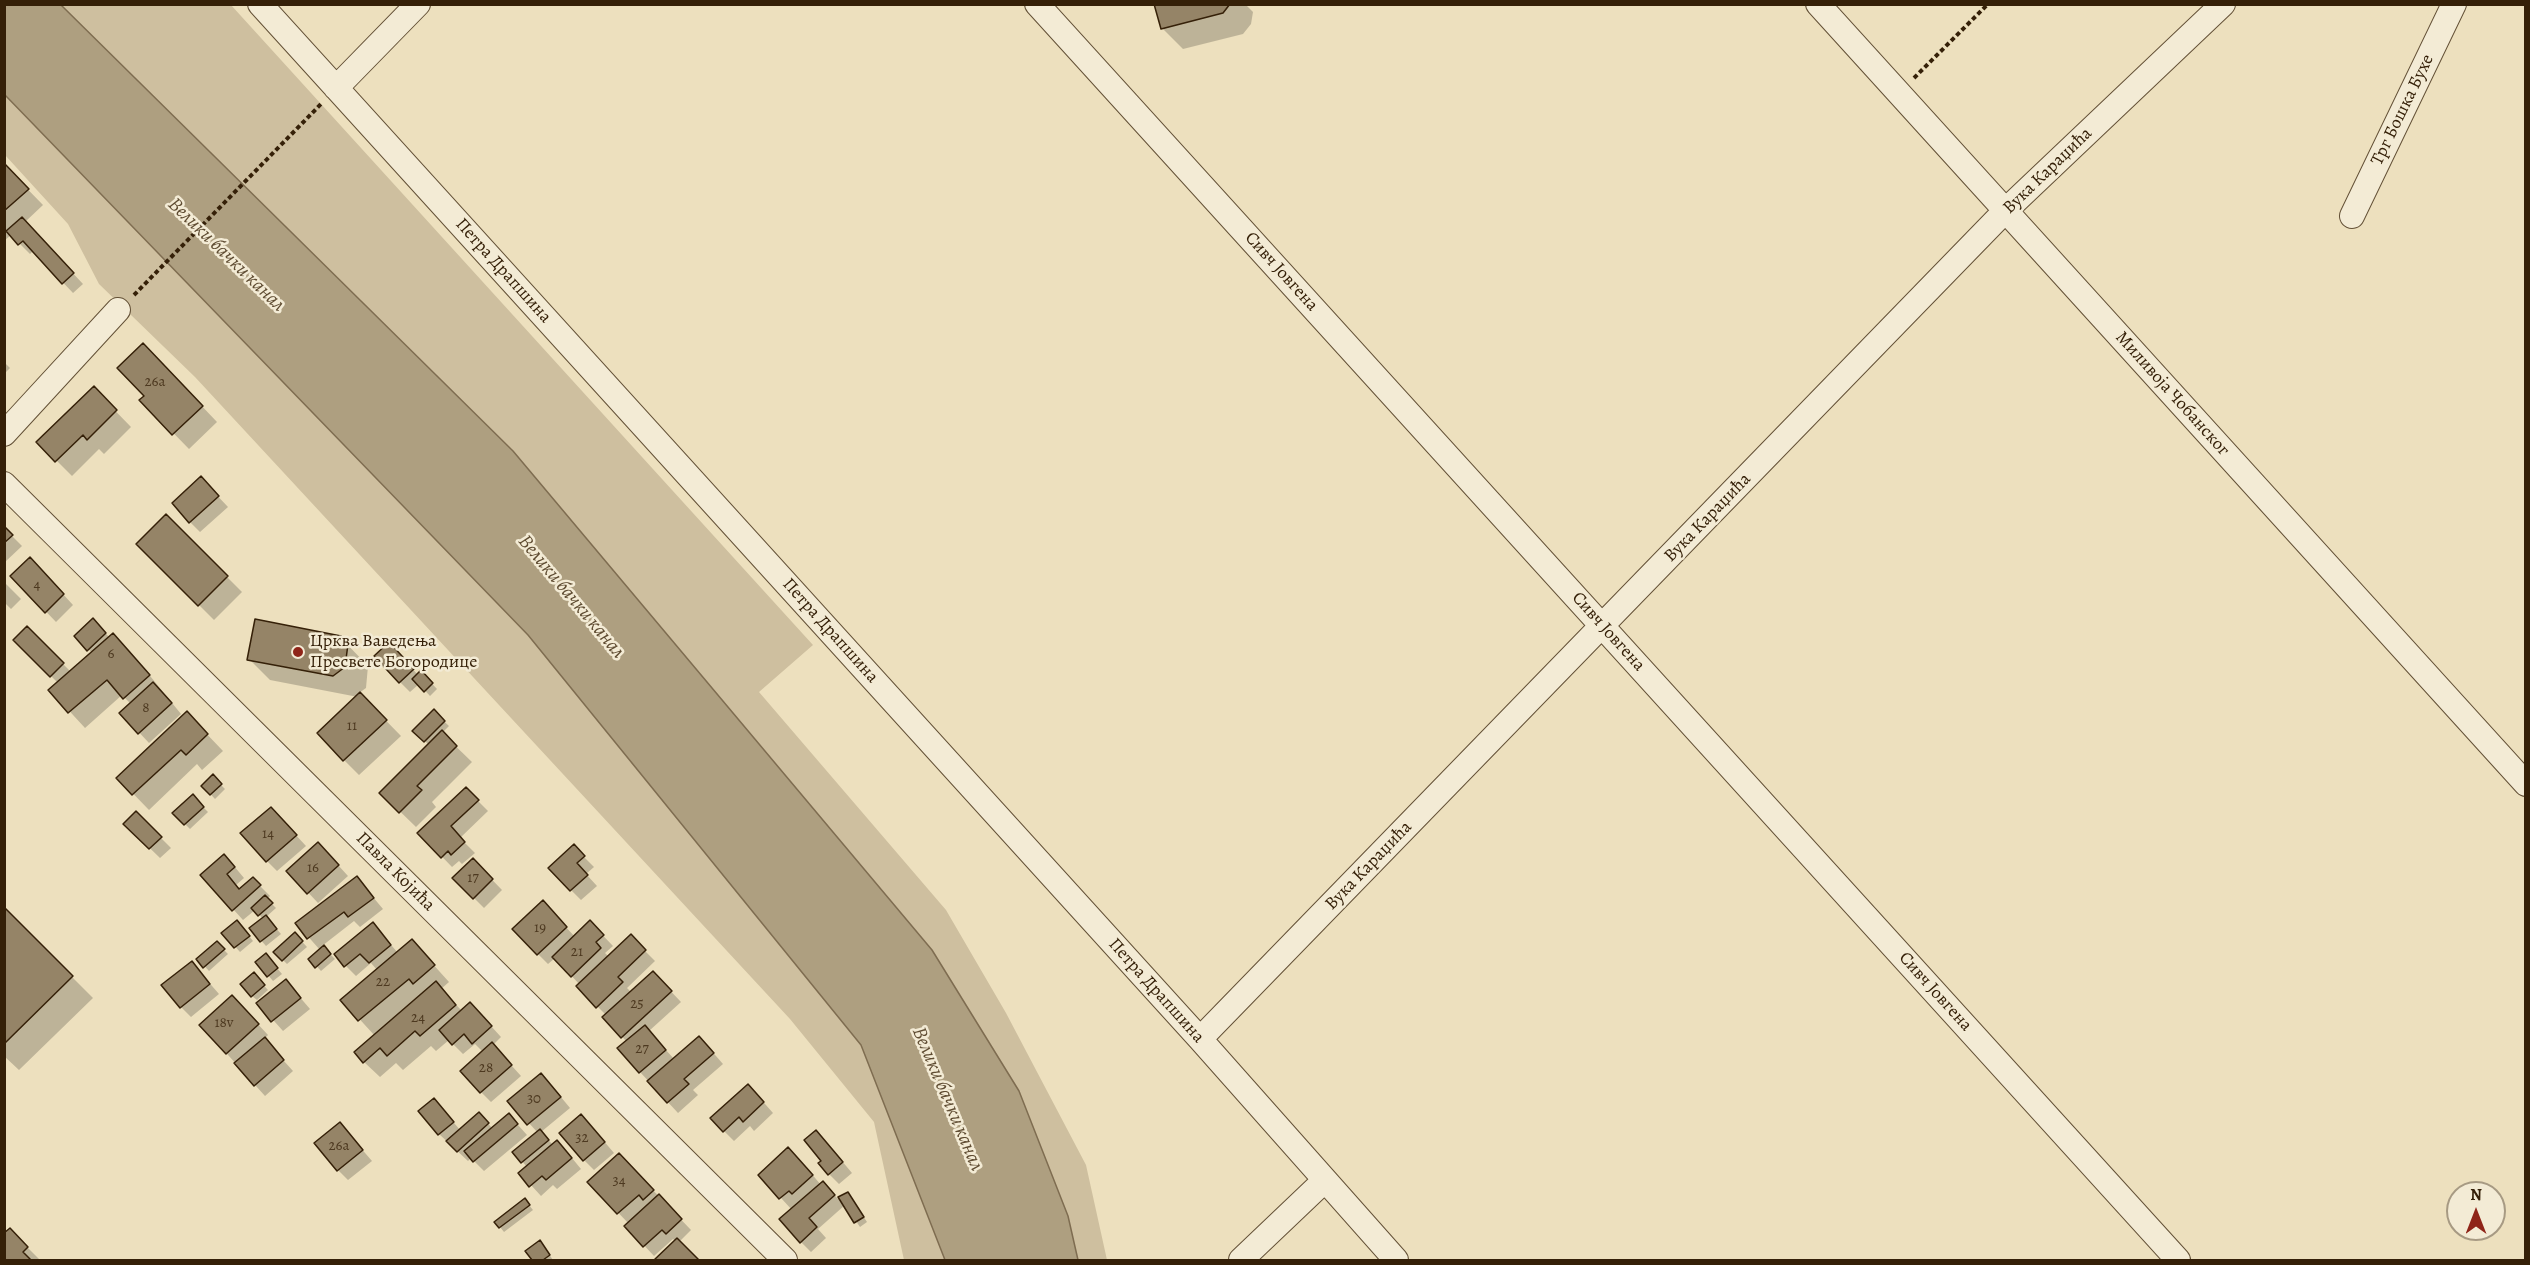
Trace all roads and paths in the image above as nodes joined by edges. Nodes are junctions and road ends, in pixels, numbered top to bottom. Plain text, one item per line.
1 (260, 4) edge
2 (418, 4) edge
3 (1037, 4) edge
4 (1818, 4) edge
5 (1988, 4) edge
6 (2223, 4) edge
7 (2454, 4) edge
8 (336, 88) junction
9 (1898, 93) junction
10 (2006, 211) junction
11 (2352, 216) dead end
12 (118, 310) joint
13 (4, 434) edge
14 (4, 484) edge
15 (1603, 626) junction
16 (2526, 784) edge
17 (1200, 1039) junction
18 (1325, 1180) junction
19 (785, 1260) edge
20 (1241, 1260) edge
21 (1396, 1260) edge
22 (2178, 1260) edge

1 - 8 street, Петра Драпшина
2 - 8 street
3 - 15 street, Сивч Јовгена
4 - 9 street, Миливоја Чобанског
5 - 9 path
6 - 10 street, Вука Караџића
7 - 11 street, Трг Бошка Бухе
8 - 12 path
8 - 17 street, Петра Драпшина
9 - 10 street, Миливоја Чобанског
10 - 15 street, Вука Караџића
10 - 16 street, Миливоја Чобанског
12 - 13 street
14 - 19 street, Павла Којића
15 - 17 street, Вука Караџића
15 - 22 street, Сивч Јовгена
17 - 18 street, Петра Драпшина
18 - 20 street
18 - 21 street, Петра Драпшина

